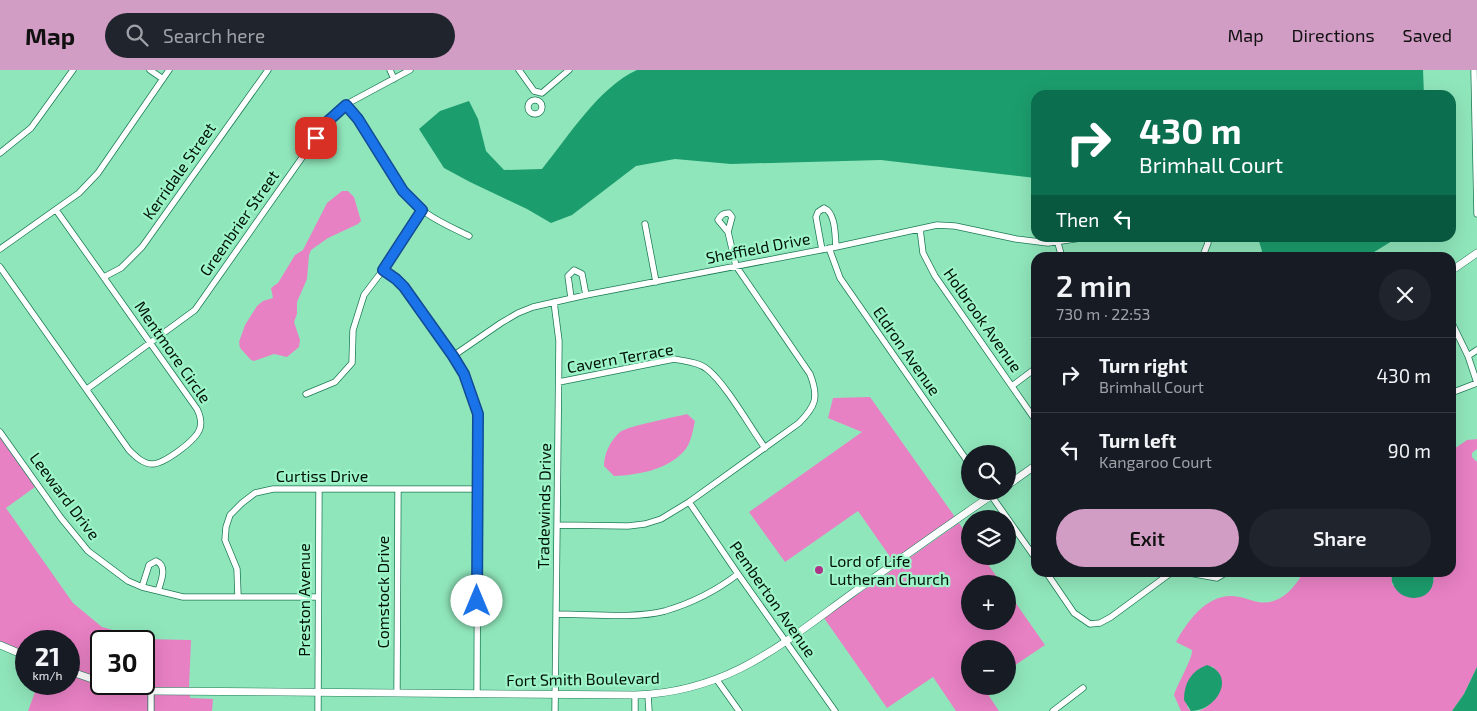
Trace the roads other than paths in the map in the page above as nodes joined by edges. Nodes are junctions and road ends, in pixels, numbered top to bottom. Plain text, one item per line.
1 (74, 70) edge
2 (150, 70) edge
3 (170, 70) edge
4 (268, 70) edge
5 (390, 70) edge
6 (408, 70) edge
7 (519, 70) edge
8 (569, 70) edge
9 (1474, 70) edge
10 (163, 79) junction
11 (394, 79) junction
12 (536, 92) junction
13 (536, 100) dead end
14 (346, 105) junction
15 (1476, 141) edge
16 (0, 153) edge
17 (56, 210) junction
18 (422, 210) junction
19 (1477, 214) edge
20 (645, 224) dead end
21 (920, 229) junction
22 (728, 232) dead end
23 (469, 236) dead end
24 (1031, 240) edge
25 (1058, 242) edge
26 (836, 248) junction
27 (0, 249) edge
28 (826, 249) junction
29 (1060, 252) edge
30 (1477, 253) edge
31 (736, 266) junction
32 (0, 267) edge
33 (1456, 268) edge
34 (383, 270) junction
35 (104, 278) junction
36 (656, 282) junction
37 (586, 295) junction
38 (571, 298) junction
39 (554, 302) junction
40 (1456, 331) edge
41 (151, 343) junction
42 (1477, 350) edge
43 (453, 356) junction
44 (1468, 356) junction
45 (1031, 372) edge
46 (559, 382) junction
47 (1477, 383) edge
48 (1012, 386) junction
49 (87, 390) junction
50 (1456, 391) edge
51 (306, 394) dead end
52 (1031, 414) edge
53 (0, 432) edge
54 (765, 448) junction
55 (961, 453) edge
56 (1031, 468) edge
57 (1016, 479) edge
58 (319, 489) junction
59 (398, 490) junction
60 (477, 490) junction
61 (982, 500) edge
62 (997, 500) edge
63 (689, 502) junction
64 (558, 525) junction
65 (1031, 552) edge
66 (738, 574) junction
67 (1049, 577) edge
68 (1165, 577) edge
69 (142, 587) junction
70 (158, 591) junction
71 (238, 596) junction
72 (318, 597) junction
73 (556, 614) junction
74 (786, 641) junction
75 (0, 646) edge
76 (15, 652) edge
77 (717, 680) junction
78 (1083, 688) dead end
79 (155, 691) edge
80 (318, 692) junction
81 (397, 693) junction
82 (477, 694) junction
83 (152, 695) edge
84 (555, 695) junction
85 (634, 695) junction
86 (648, 695) junction
87 (151, 711) edge
88 (318, 711) edge
89 (555, 711) edge
90 (635, 711) edge
91 (649, 711) edge
92 (739, 711) edge
93 (835, 711) edge
94 (1053, 711) edge

1 - 16 street
2 - 10 street
3 - 10 street
4 - 35 street, Kerridale Street
5 - 11 street
6 - 11 street, Greenbrier Street
7 - 12 street
8 - 12 street
9 - 15 street
10 - 17 street
11 - 14 street, Greenbrier Street
12 - 13 street
14 - 18 street
14 - 41 street, Greenbrier Street
15 - 19 street
17 - 27 street
17 - 35 street, Mentmore Circle
18 - 23 street
18 - 34 street
20 - 36 street
21 - 24 street, Sheffield Drive
21 - 26 street, Sheffield Drive
21 - 48 street, Holbrook Avenue
22 - 31 street
25 - 29 street
26 - 28 street, Sheffield Drive
26 - 28 street, Eldron Avenue
28 - 31 street, Sheffield Drive
28 - 55 street, Eldron Avenue
30 - 33 street
31 - 36 street, Sheffield Drive
31 - 54 street
32 - 49 street, Mentmore Circle
34 - 43 street
34 - 51 street
35 - 41 street, Mentmore Circle
36 - 37 street, Sheffield Drive
37 - 38 street, Sheffield Drive
37 - 38 street
38 - 39 street, Sheffield Drive
39 - 43 street, Sheffield Drive
39 - 46 street, Tradewinds Drive
40 - 44 street
41 - 49 street, Greenbrier Street
41 - 49 street, Mentmore Circle
42 - 44 street
43 - 60 street
44 - 47 street
45 - 48 street
46 - 54 street, Cavern Terrace
46 - 64 street, Tradewinds Drive
47 - 50 street
48 - 52 street, Holbrook Avenue
53 - 69 street, Leeward Drive
54 - 63 street
56 - 57 street
58 - 59 street, Curtiss Drive
58 - 71 street, Curtiss Drive
58 - 72 street, Preston Avenue
59 - 60 street, Curtiss Drive
59 - 81 street, Comstock Drive
60 - 82 street
61 - 74 street, Fort Smith Boulevard
62 - 65 street
63 - 64 street
63 - 66 street, Pemberton Avenue
64 - 73 street, Tradewinds Drive
66 - 73 street
66 - 74 street, Pemberton Avenue
67 - 68 street
69 - 70 street, Leeward Drive
69 - 70 street
70 - 71 street, Leeward Drive
71 - 72 street, Leeward Drive
72 - 80 street, Preston Avenue
73 - 84 street, Tradewinds Drive
74 - 77 street, Fort Smith Boulevard
74 - 93 street, Pemberton Avenue
75 - 76 street
77 - 86 street, Fort Smith Boulevard
77 - 92 street
78 - 94 street
79 - 80 street, Fort Smith Boulevard
80 - 81 street, Fort Smith Boulevard
80 - 88 street, Preston Avenue
81 - 82 street, Fort Smith Boulevard
82 - 84 street, Fort Smith Boulevard
83 - 87 street
84 - 85 street, Fort Smith Boulevard
84 - 89 street, Tradewinds Drive
85 - 86 street, Fort Smith Boulevard
85 - 90 street
86 - 91 street

